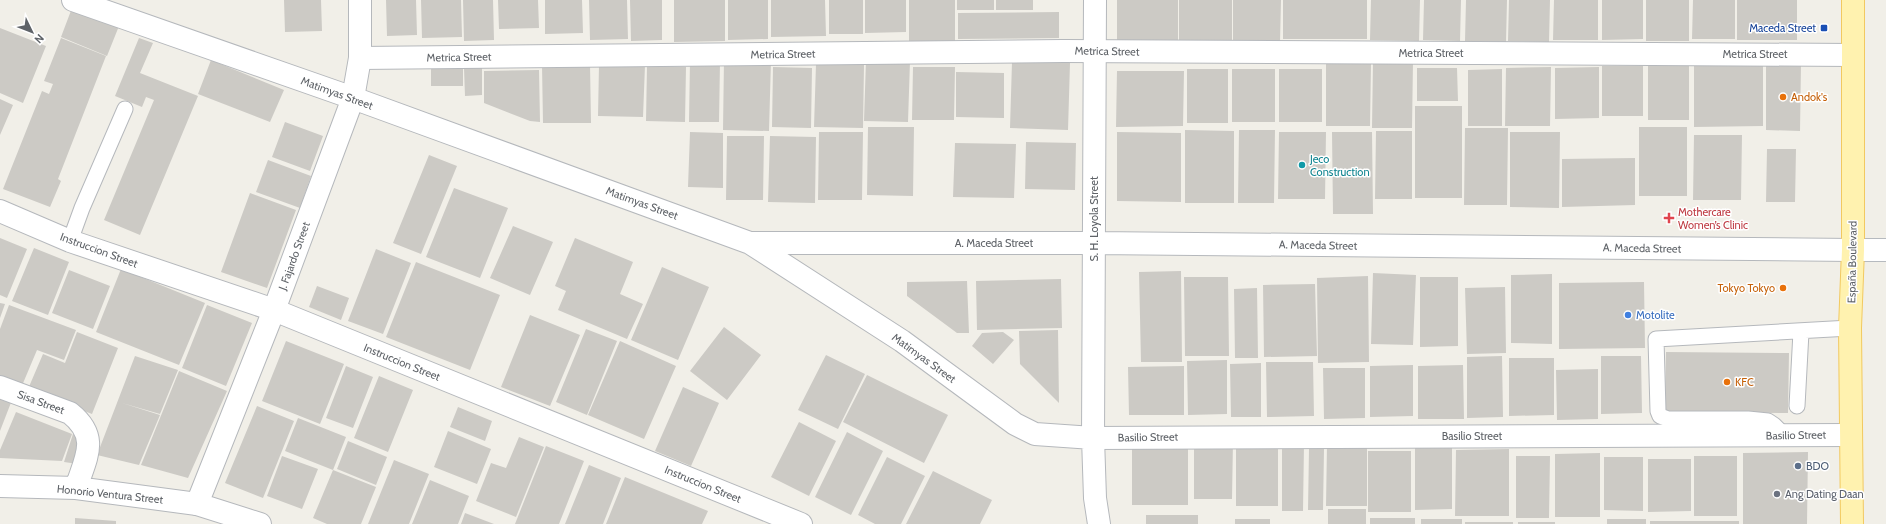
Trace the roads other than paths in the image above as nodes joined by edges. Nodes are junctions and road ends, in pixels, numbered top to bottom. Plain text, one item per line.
1 (73, 0) edge
2 (360, 0) edge
3 (1095, 0) edge
4 (1853, 0) edge
5 (1094, 51) junction
6 (1853, 55) junction
7 (360, 58) junction
8 (353, 98) junction
9 (125, 109) dead end
10 (0, 211) edge
11 (70, 241) junction
12 (750, 243) junction
13 (1094, 243) junction
14 (1853, 250) junction
15 (1886, 250) edge
16 (274, 310) junction
17 (1850, 328) junction
18 (1801, 332) junction
19 (0, 387) edge
20 (1797, 406) dead end
21 (1784, 435) junction
22 (1851, 435) junction
23 (1093, 438) junction
24 (0, 486) edge
25 (76, 488) junction
26 (196, 504) junction
27 (260, 524) edge
28 (801, 524) edge
29 (1099, 524) edge
30 (1852, 524) edge

1 - 8 street, Matimyas Street
2 - 7 street, J. Fajardo Street
3 - 5 street, S. H. Loyola Street
4 - 6 main road, España Boulevard
5 - 6 street, Metrica Street
5 - 7 street, Metrica Street
5 - 13 street, S. H. Loyola Street
6 - 14 main road, España Boulevard
7 - 8 street, J. Fajardo Street
8 - 12 street, Matimyas Street
8 - 16 street, J. Fajardo Street
9 - 11 lane
10 - 11 street, Instruccion Street
11 - 16 street, Instruccion Street
12 - 13 street, A. Maceda Street
12 - 23 street, Matimyas Street
13 - 14 street, A. Maceda Street
13 - 23 street, S. H. Loyola Street
14 - 15 street, A. Maceda Street
14 - 17 main road, España Boulevard
16 - 26 street, J. Fajardo Street
16 - 28 street, Instruccion Street
17 - 18 lane
17 - 22 main road, España Boulevard
18 - 20 lane
18 - 21 lane
19 - 25 street, Sisa Street
21 - 22 street, Basilio Street
21 - 23 street, Basilio Street
22 - 30 main road, España Boulevard
23 - 29 street
24 - 25 street, Honorio Ventura Street
25 - 26 street, Honorio Ventura Street
26 - 27 street, Honorio Ventura Street

